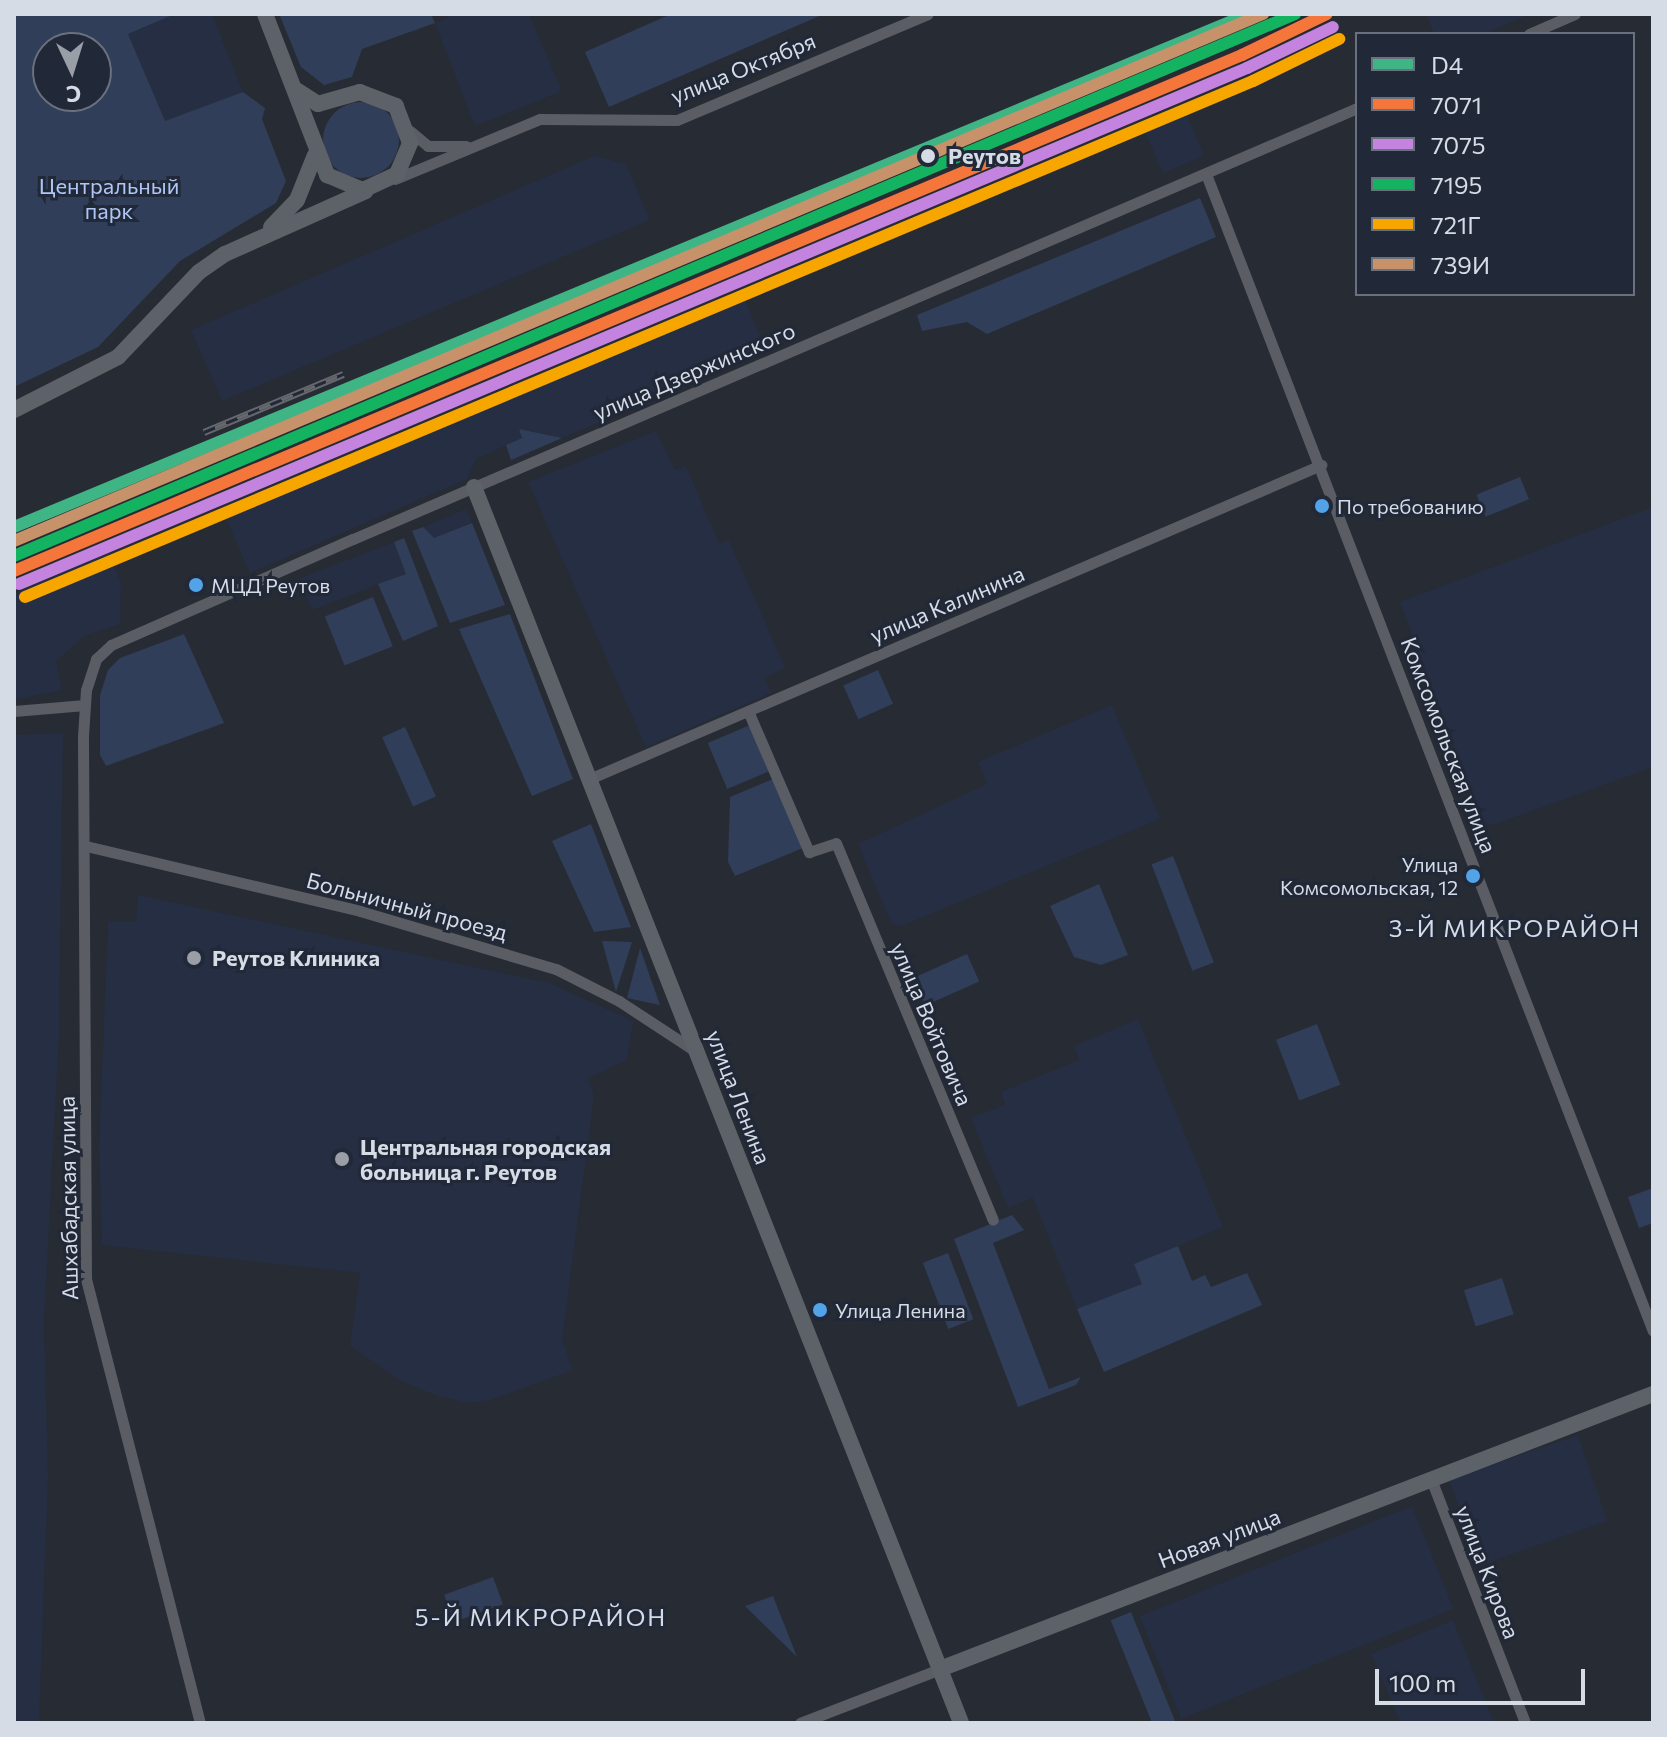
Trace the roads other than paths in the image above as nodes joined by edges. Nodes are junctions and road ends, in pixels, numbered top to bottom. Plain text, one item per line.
1 (265, 14) edge
2 (928, 14) edge
3 (1575, 14) edge
4 (1534, 32) edge
5 (298, 91) junction
6 (336, 99) junction
7 (1355, 109) edge
8 (409, 130) junction
9 (475, 146) junction
10 (313, 150) junction
11 (1206, 174) junction
12 (381, 185) junction
13 (250, 241) junction
14 (14, 410) edge
15 (1321, 465) junction
16 (474, 487) junction
17 (85, 705) junction
18 (14, 711) edge
19 (748, 711) junction
20 (589, 779) junction
21 (86, 846) junction
22 (698, 1052) junction
23 (993, 1220) dead end
24 (1653, 1331) edge
25 (1653, 1394) edge
26 (1431, 1479) junction
27 (940, 1669) junction
28 (200, 1723) edge
29 (800, 1723) edge
30 (961, 1723) edge
31 (1525, 1723) edge

1 - 5 street
2 - 9 street, улица Октября
3 - 4 street
5 - 6 street
5 - 10 street
6 - 8 street
6 - 10 street
7 - 11 street, улица Дзержинского
8 - 9 street, улица Октября
8 - 12 street
9 - 12 street, улица Октября
10 - 12 street
10 - 13 street, улица Октября
11 - 15 street, Комсомольская улица
11 - 16 street, улица Дзержинского
12 - 13 street, улица Октября
13 - 14 street, улица Октября
15 - 19 street, улица Калинина
15 - 24 street, Комсомольская улица
16 - 17 street, улица Дзержинского
16 - 20 street, улица Ленина
17 - 18 street
17 - 21 street, Ашхабадская улица
19 - 20 street, улица Калинина
19 - 23 street, улица Войтовича
20 - 22 street, улица Ленина
21 - 22 street, Больничный проезд
21 - 28 street, Ашхабадская улица
22 - 27 street, улица Ленина
25 - 26 street, Новая улица
26 - 27 street, Новая улица
26 - 31 street, улица Кирова
27 - 29 street, Новая улица
27 - 30 street, улица Ленина

